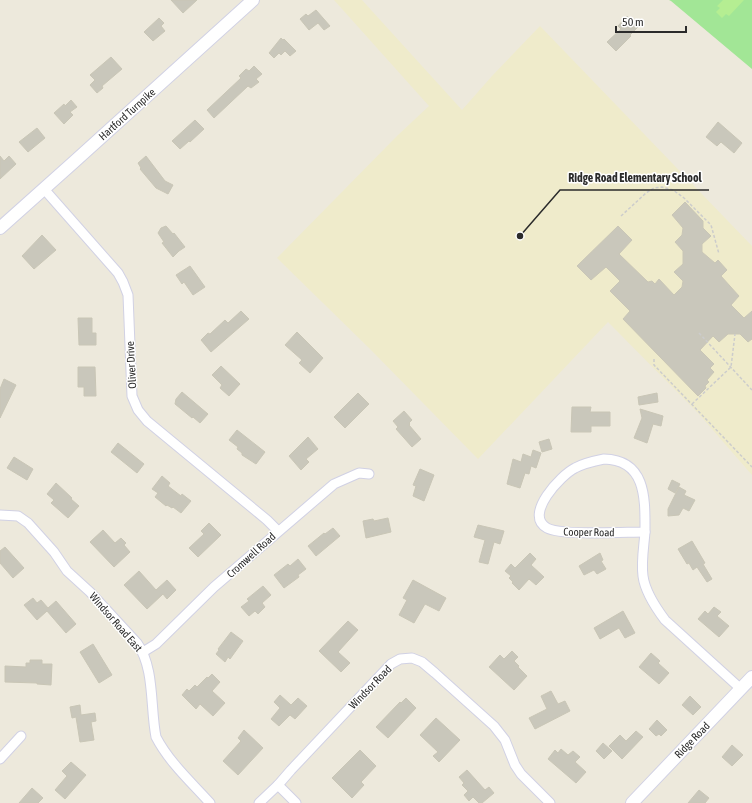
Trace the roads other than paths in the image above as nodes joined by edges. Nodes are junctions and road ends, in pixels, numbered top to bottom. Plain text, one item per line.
1 (253, 0) edge
2 (44, 189) junction
3 (0, 228) edge
4 (369, 474) dead end
5 (0, 515) edge
6 (278, 531) junction
7 (645, 532) junction
8 (143, 652) junction
9 (752, 677) edge
10 (741, 689) junction
11 (21, 736) dead end
12 (0, 759) edge
13 (278, 786) junction
14 (210, 803) edge
15 (259, 803) edge
16 (296, 803) edge
17 (550, 803) edge
18 (632, 803) edge

1 - 2 main road, Hartford Turnpike
2 - 3 main road, Hartford Turnpike
2 - 6 street, Oliver Drive
4 - 6 street, Cromwell Road
5 - 8 street, Windsor Road East
6 - 8 street, Cromwell Road
7 - 7 street, Cooper Road
7 - 10 street, Cooper Road
8 - 14 street, Windsor Road East
9 - 10 main road, Ridge Road
10 - 18 main road, Ridge Road
11 - 12 street
13 - 15 street
13 - 16 street
13 - 17 street, Windsor Road

